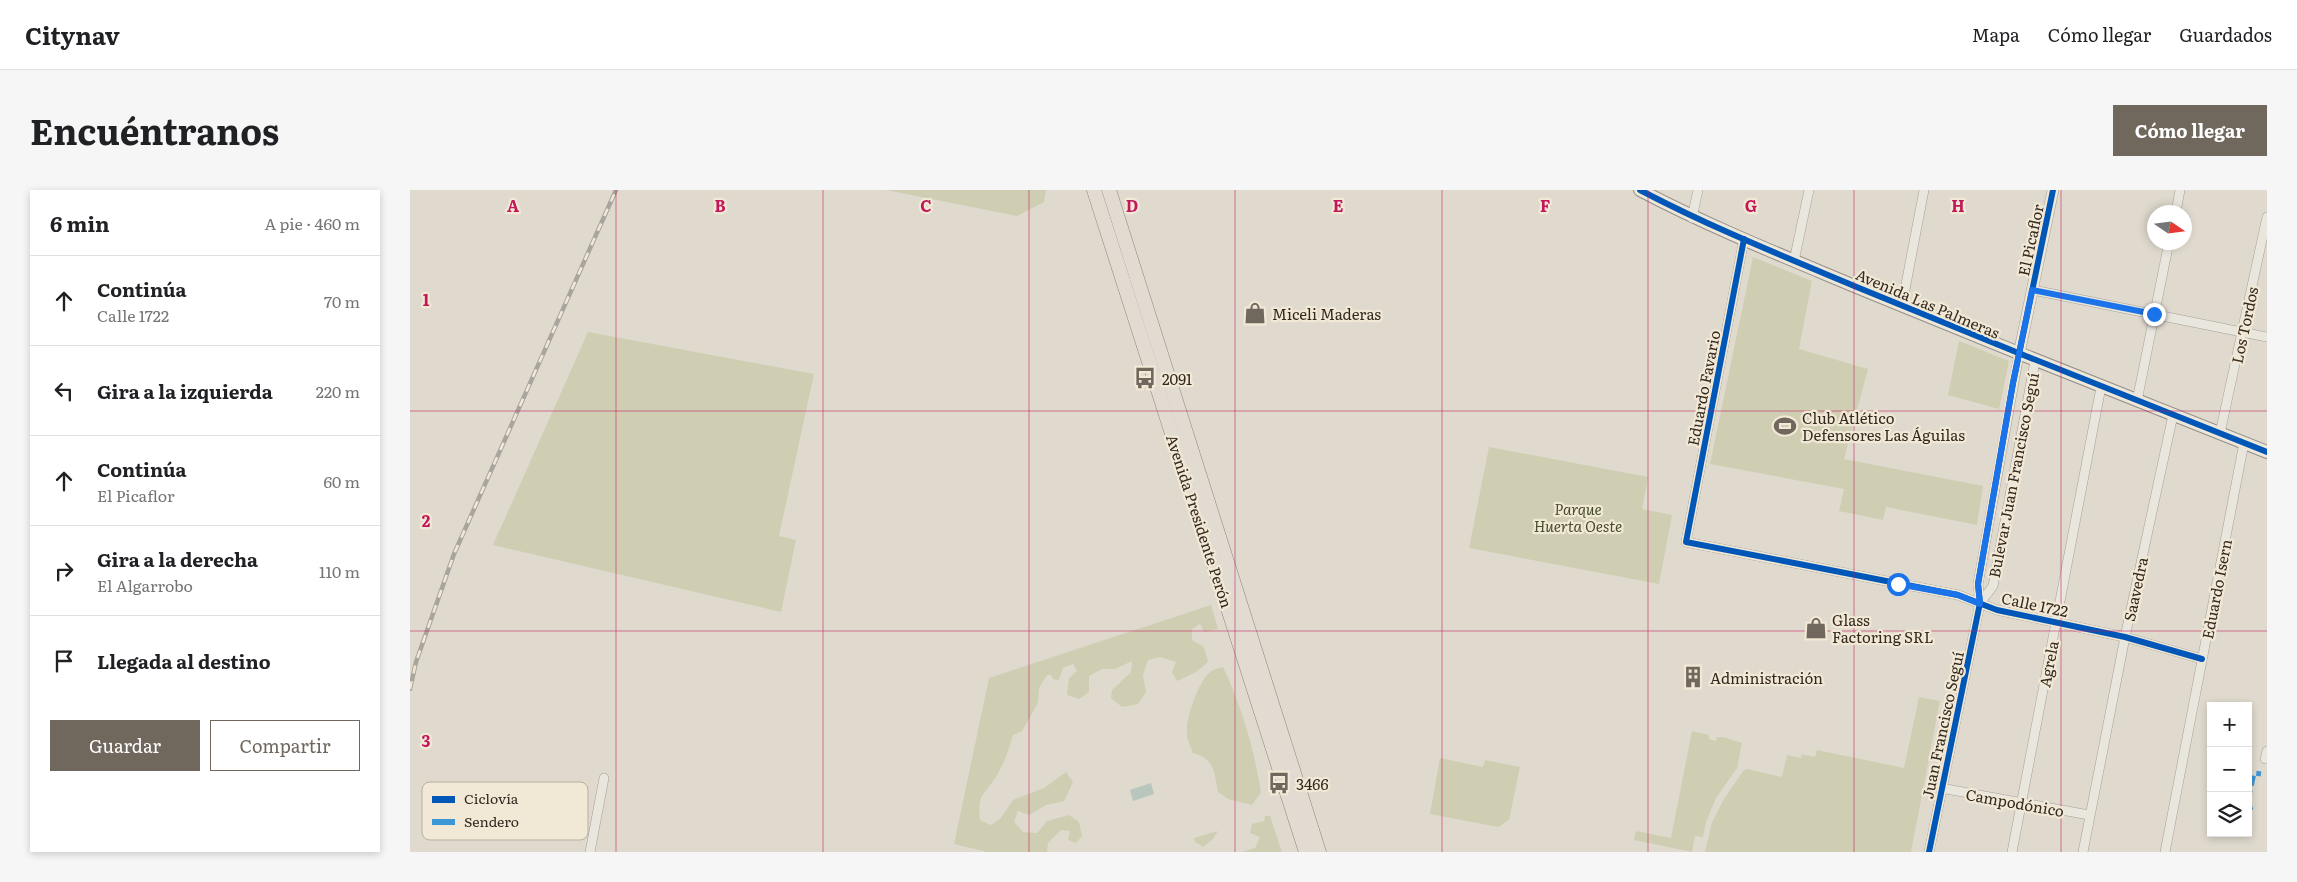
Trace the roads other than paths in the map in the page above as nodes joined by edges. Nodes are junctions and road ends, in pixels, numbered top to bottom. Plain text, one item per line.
1 (1094, 190) edge
2 (1109, 190) edge
3 (1640, 190) edge
4 (1698, 190) edge
5 (1809, 190) edge
6 (1924, 190) edge
7 (2053, 190) edge
8 (2180, 190) edge
9 (2177, 205) edge
10 (2267, 217) edge
11 (1692, 218) junction
12 (1744, 239) junction
13 (2168, 250) edge
14 (1794, 261) junction
15 (2032, 290) junction
16 (1902, 305) junction
17 (2154, 314) junction
18 (2242, 332) junction
19 (2267, 337) edge
20 (2019, 354) junction
21 (2035, 361) junction
22 (2101, 387) junction
23 (2137, 401) junction
24 (2172, 415) junction
25 (2220, 434) junction
26 (2244, 443) junction
27 (2267, 452) edge
28 (1686, 542) joint
29 (1980, 604) junction
30 (2057, 621) junction
31 (2125, 637) junction
32 (2202, 659) junction
33 (604, 778) dead end
34 (1941, 788) junction
35 (2022, 804) junction
36 (2089, 815) junction
37 (590, 852) edge
38 (1306, 852) edge
39 (1319, 852) edge
40 (1929, 852) edge
41 (2012, 852) edge
42 (2083, 852) edge
43 (2165, 852) edge

1 - 38 main road, Avenida Presidente Perón
2 - 39 main road, Avenida Presidente Perón
3 - 11 main road, Avenida Las Palmeras
4 - 11 street
5 - 14 street
6 - 16 street
7 - 15 street, El Picaflor
8 - 9 street
10 - 18 street, Los Tordos
11 - 12 main road, Avenida Las Palmeras
12 - 14 main road, Avenida Las Palmeras
12 - 28 street, Eduardo Favario
13 - 17 street
14 - 16 main road, Avenida Las Palmeras
15 - 17 street
15 - 20 street, El Picaflor
16 - 20 main road, Avenida Las Palmeras
17 - 18 street
17 - 23 street
18 - 19 street
18 - 25 street, Los Tordos
20 - 21 main road, Avenida Las Palmeras
20 - 29 street, Bulevar Juan Francisco Seguí
21 - 22 main road, Avenida Las Palmeras
21 - 29 street, Bulevar Juan Francisco Seguí
22 - 23 main road, Avenida Las Palmeras
22 - 30 street, Agrela
23 - 24 main road, Avenida Las Palmeras
24 - 25 main road, Avenida Las Palmeras
24 - 31 street, Saavedra
25 - 26 main road, Avenida Las Palmeras
26 - 27 main road, Avenida Las Palmeras
26 - 32 street, Eduardo Isern
28 - 29 street, Calle 1722
29 - 30 street, Calle 1722
29 - 34 street, Juan Francisco Seguí
30 - 31 street, Calle 1722
30 - 35 street, Agrela
31 - 32 street, Calle 1722
31 - 36 street, Saavedra
32 - 43 street, Eduardo Isern
33 - 37 street
34 - 35 street, Campodónico
34 - 40 street, Juan Francisco Seguí
35 - 36 street, Campodónico
35 - 41 street, Agrela
36 - 42 street, Saavedra

